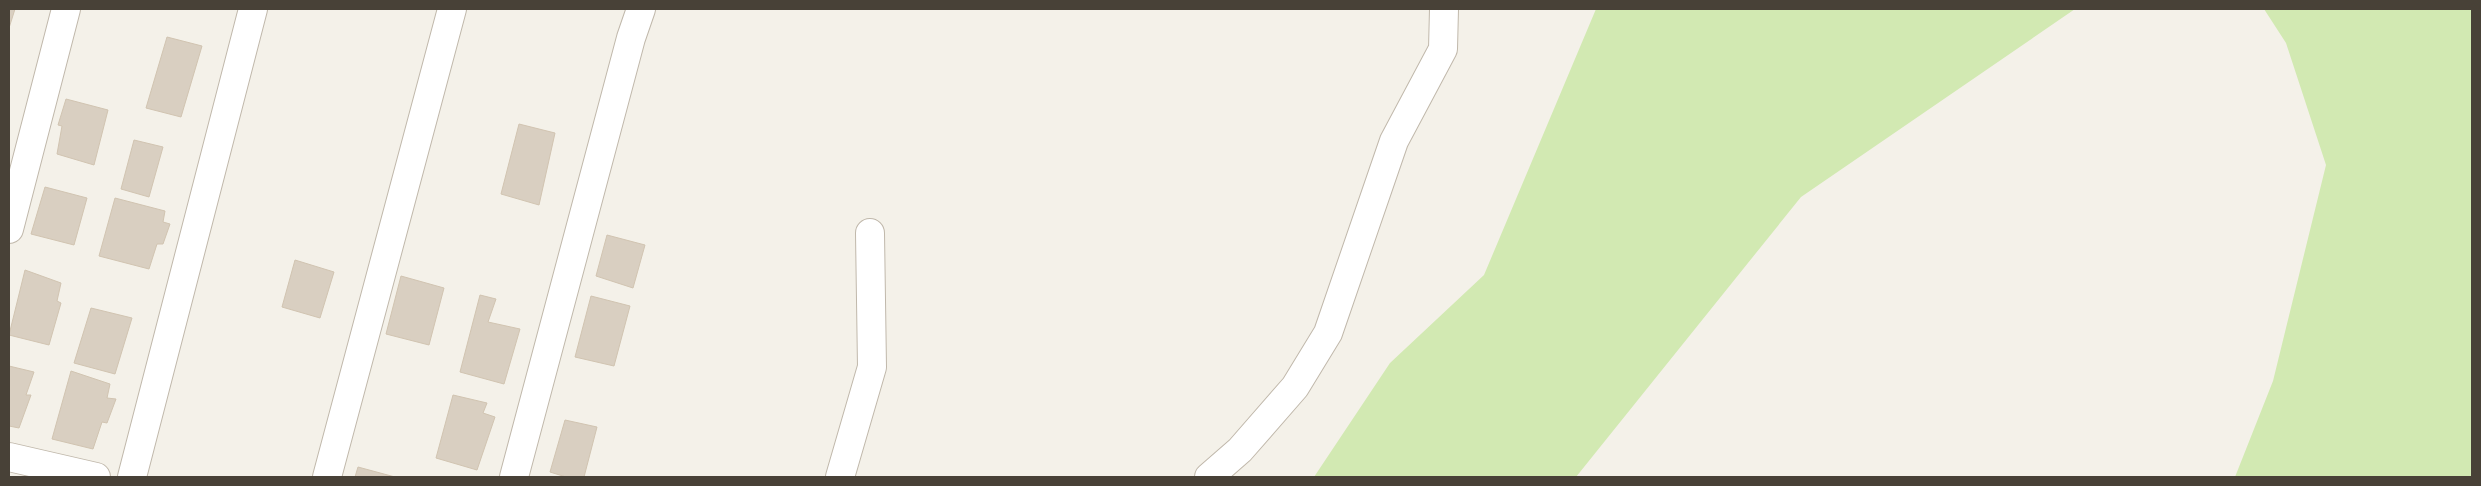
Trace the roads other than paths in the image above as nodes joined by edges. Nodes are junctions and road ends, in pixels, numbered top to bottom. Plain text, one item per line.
1 (66, 9) edge
2 (254, 9) edge
3 (452, 9) edge
4 (641, 9) edge
5 (1444, 9) edge
6 (9, 228) edge
7 (870, 233) dead end
8 (9, 457) edge
9 (96, 477) edge
10 (132, 477) edge
11 (327, 477) edge
12 (514, 477) edge
13 (840, 477) edge
14 (1209, 477) edge

1 - 6 street
2 - 10 street
3 - 11 street
4 - 12 street
5 - 14 street
7 - 13 street
8 - 9 street

